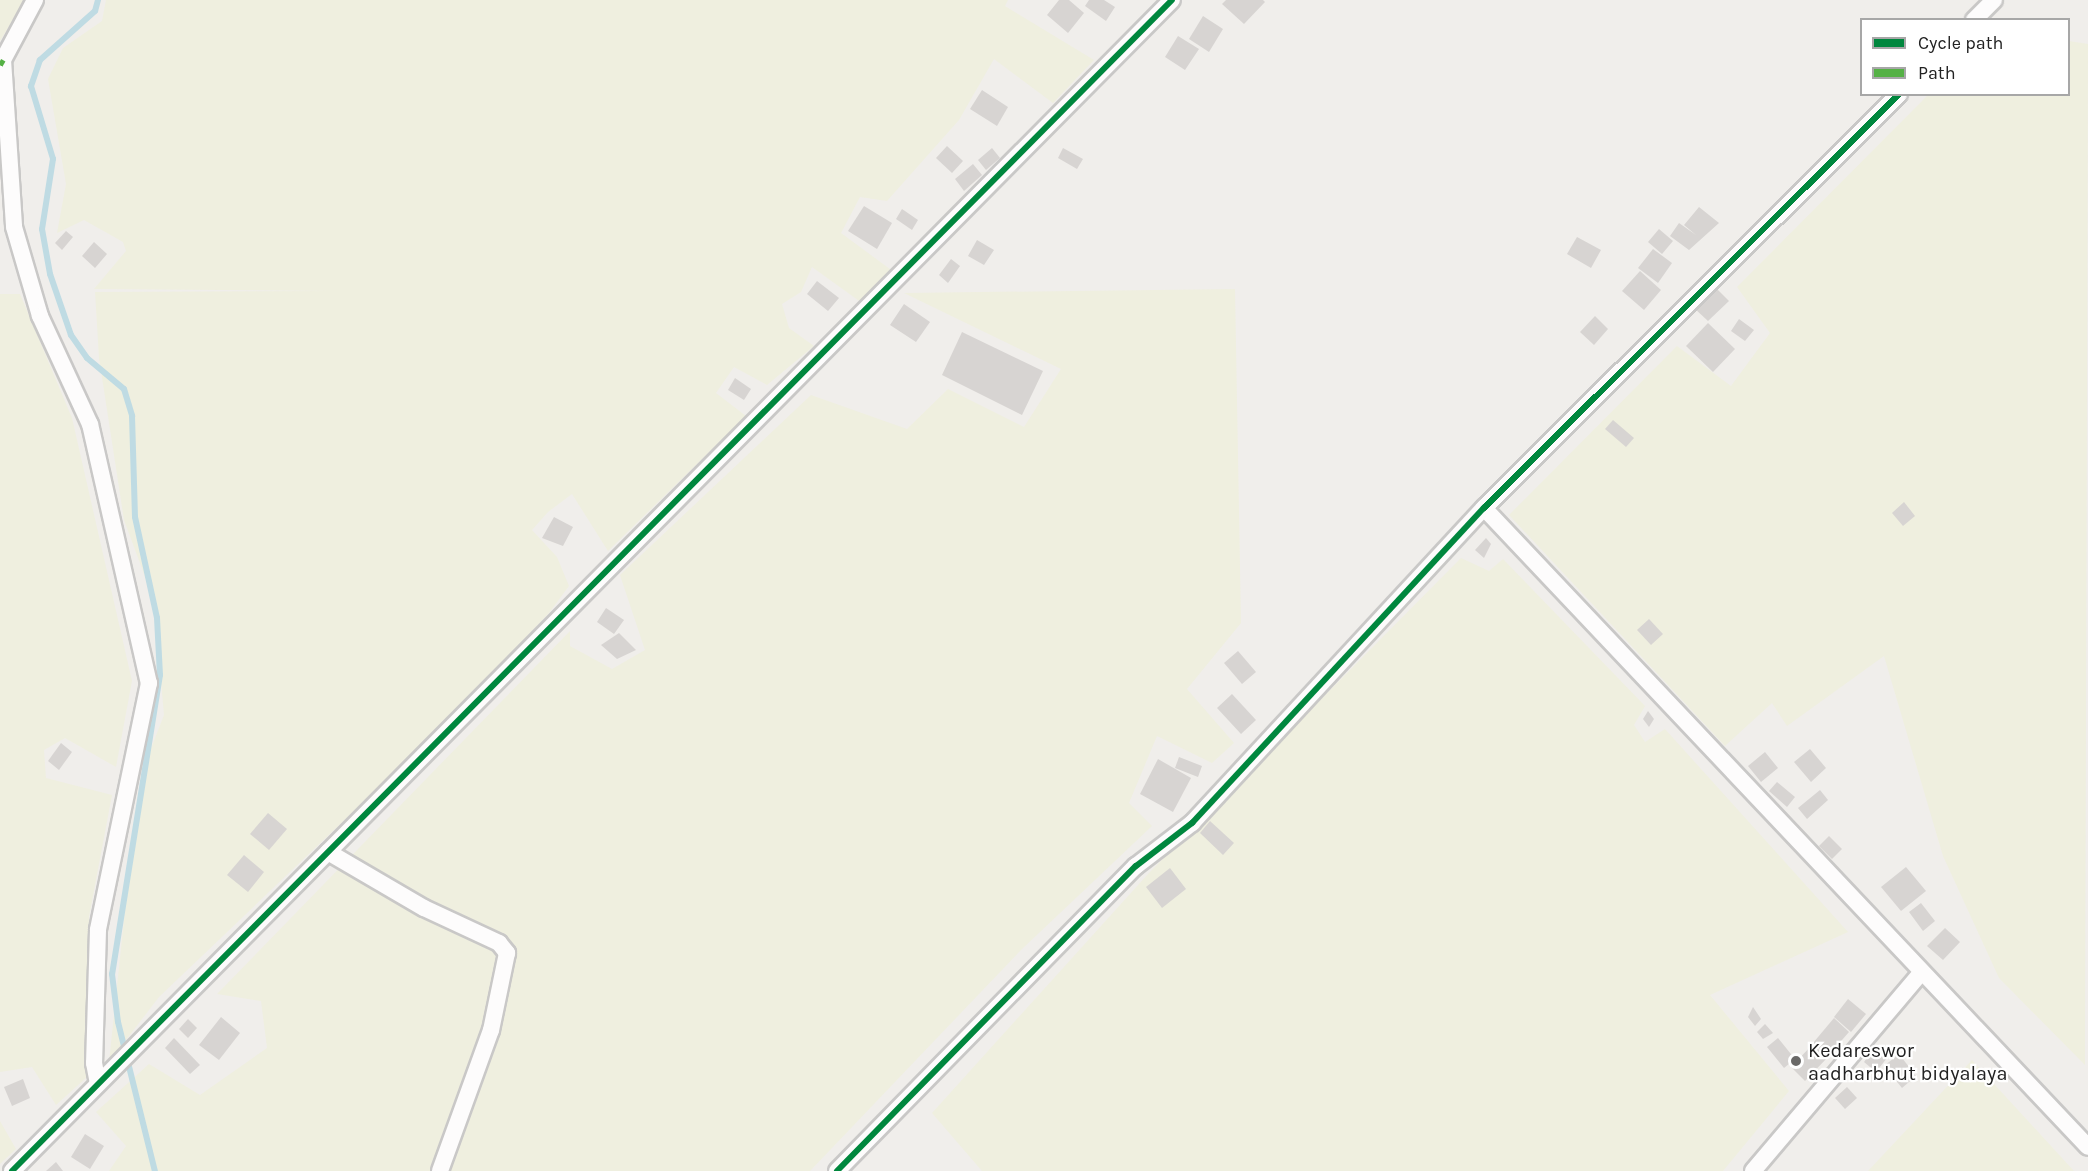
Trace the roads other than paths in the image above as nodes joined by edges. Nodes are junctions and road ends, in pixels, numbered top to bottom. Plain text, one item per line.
1 (35, 0) edge
2 (1172, 0) edge
3 (1994, 0) edge
4 (1976, 18) edge
5 (1897, 96) edge
6 (7, 226) edge
7 (1484, 508) junction
8 (328, 852) junction
9 (1922, 972) junction
10 (98, 1084) junction
11 (2088, 1147) edge
12 (12, 1171) edge
13 (440, 1171) edge
14 (837, 1171) edge
15 (1753, 1171) edge

1 - 6 street
2 - 8 street
3 - 4 street
5 - 7 street
6 - 10 street
7 - 9 street
7 - 14 street
8 - 10 street
8 - 13 street
9 - 11 street
9 - 15 street
10 - 12 street

